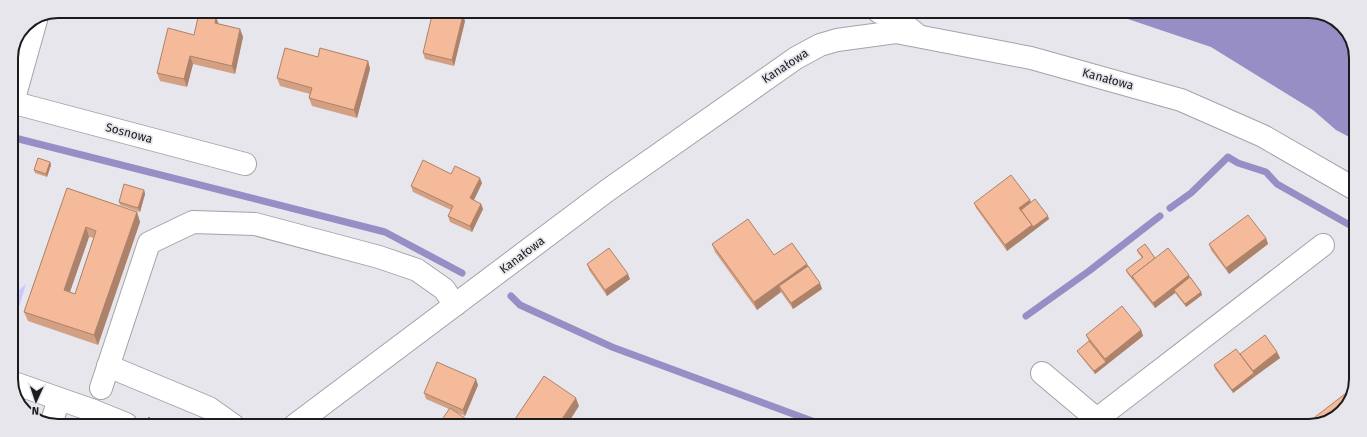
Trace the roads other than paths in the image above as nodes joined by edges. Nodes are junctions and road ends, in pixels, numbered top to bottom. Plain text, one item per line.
1 (894, 18) edge
2 (34, 27) edge
3 (918, 35) junction
4 (18, 82) edge
5 (18, 104) edge
6 (245, 164) dead end
7 (1349, 186) edge
8 (1323, 245) dead end
9 (455, 305) junction
10 (108, 366) junction
11 (1042, 374) dead end
12 (19, 385) edge
13 (101, 388) dead end
14 (58, 399) junction
15 (52, 419) edge
16 (114, 419) edge
17 (224, 419) edge
18 (303, 419) edge
19 (1097, 419) edge
20 (1105, 419) edge

1 - 3 street
2 - 4 street, Sosnowa
3 - 7 street, Kanałowa
3 - 9 street, Kanałowa
5 - 6 street, Sosnowa
8 - 20 street
9 - 10 street
9 - 18 street, Kanałowa
10 - 13 street
10 - 17 street
11 - 19 street
12 - 14 street
14 - 15 street
14 - 16 street

